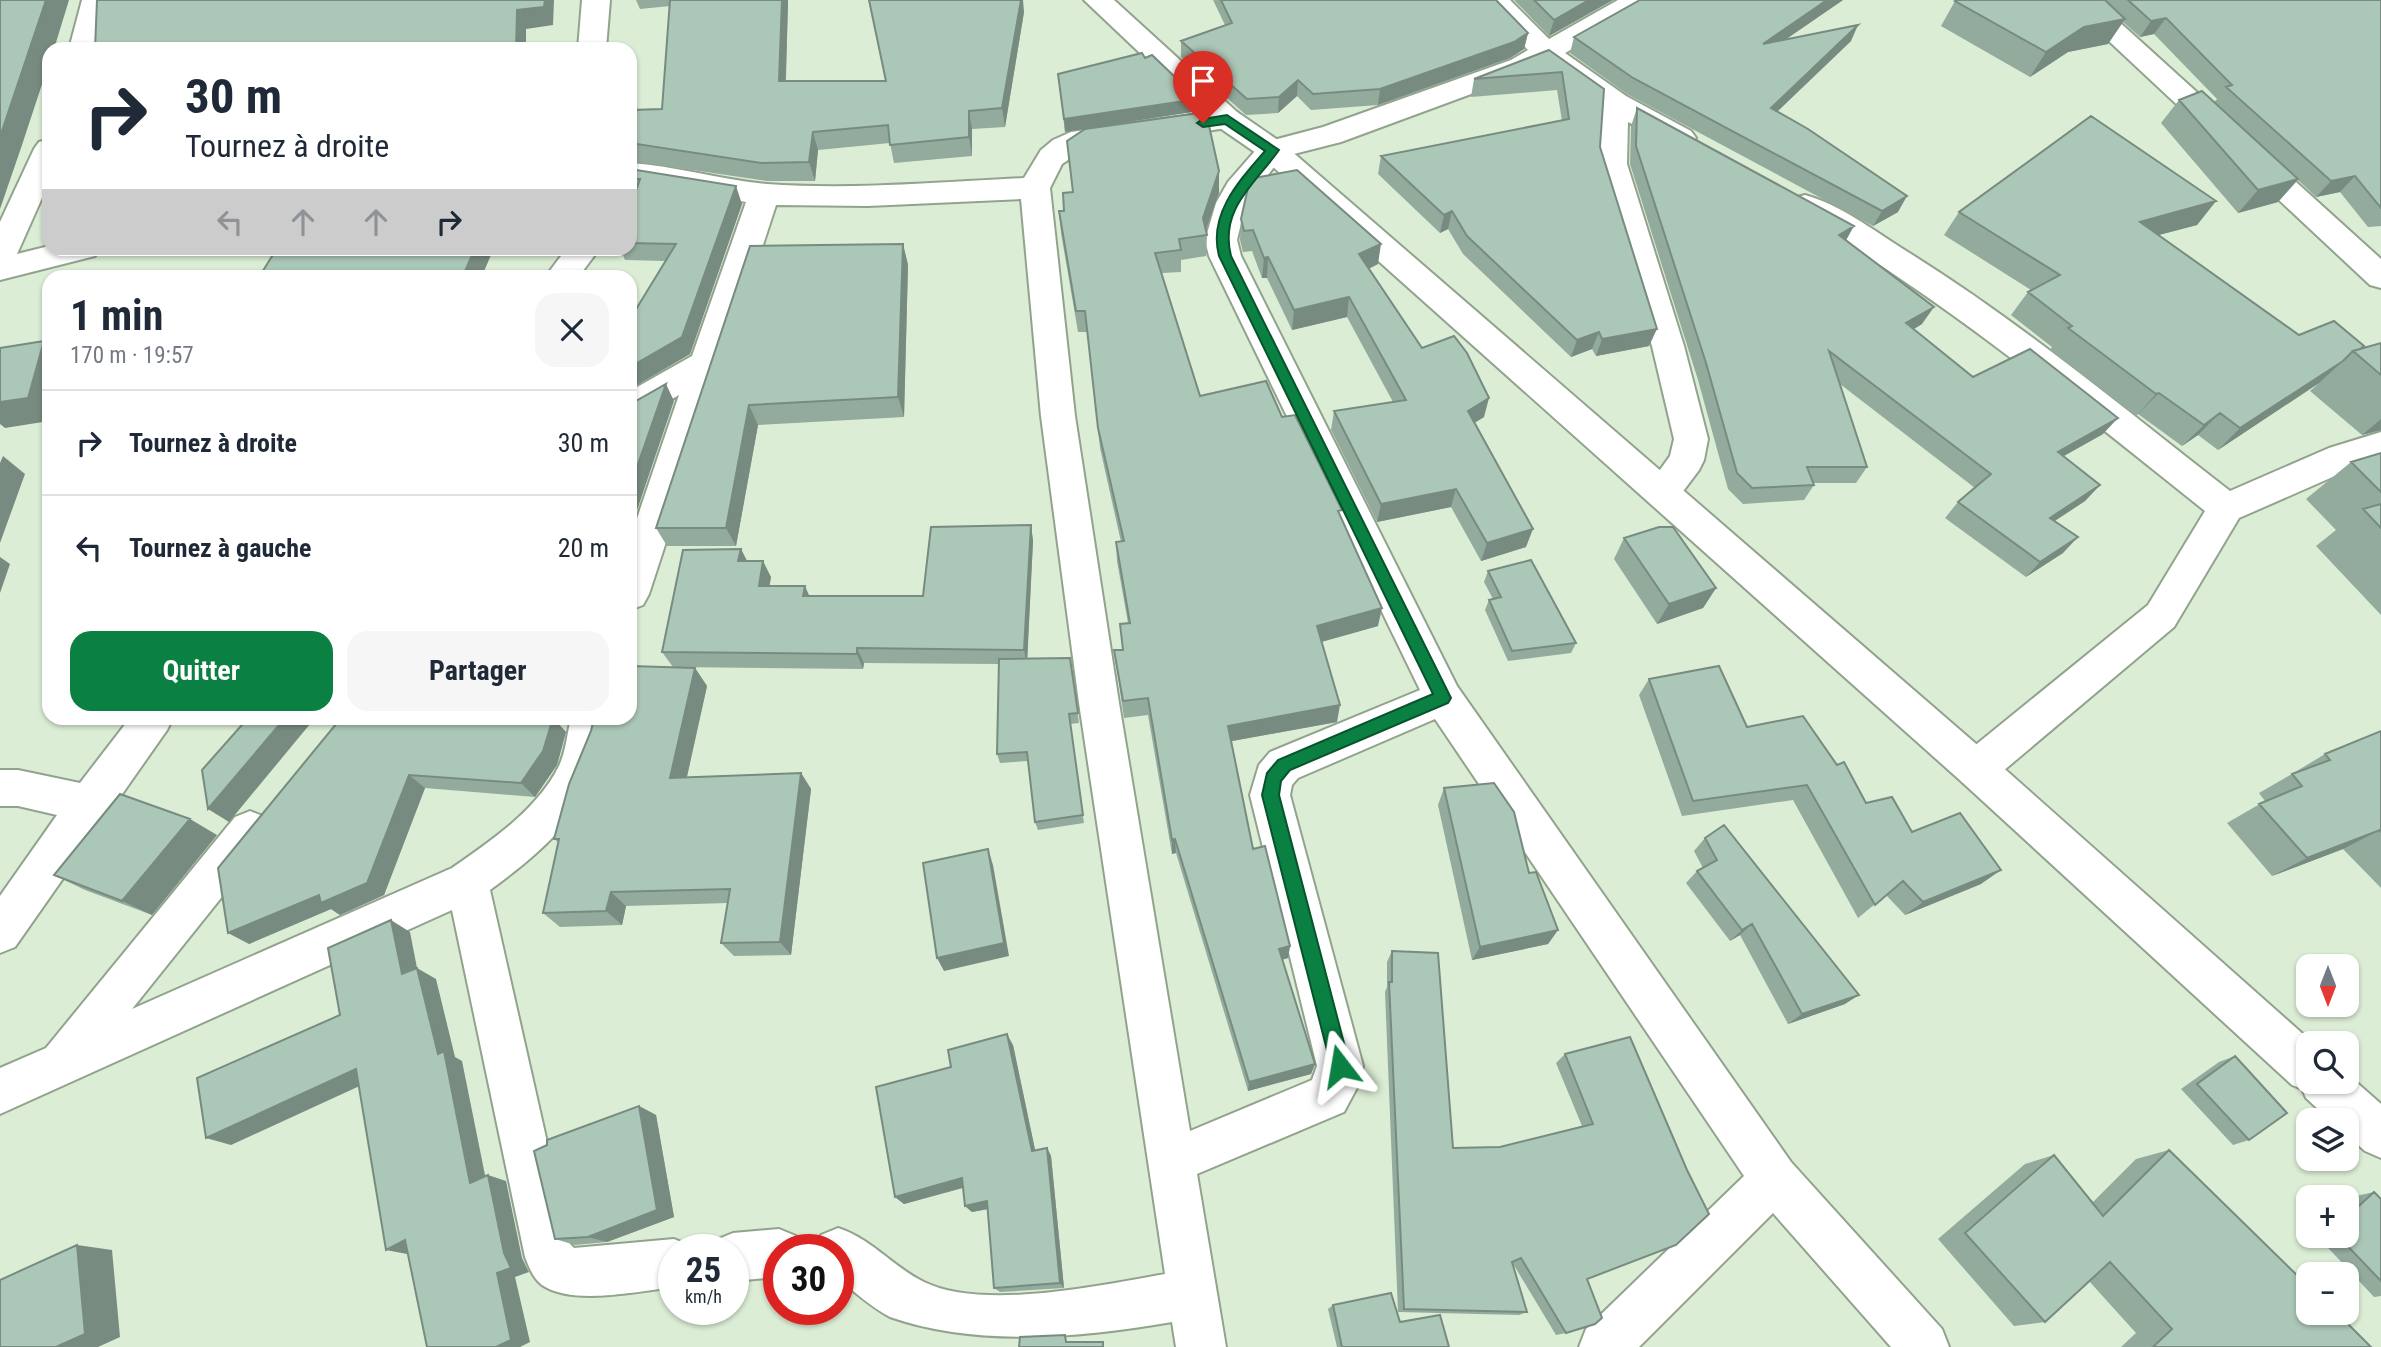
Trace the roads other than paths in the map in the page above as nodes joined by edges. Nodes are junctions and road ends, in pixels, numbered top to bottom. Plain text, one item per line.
1 (96, 0) edge
2 (596, 0) edge
3 (1098, 0) edge
4 (1495, 0) edge
5 (1639, 0) edge
6 (2079, 0) edge
7 (85, 42) edge
8 (593, 42) edge
9 (1547, 53) junction
10 (1616, 103) junction
11 (1227, 119) junction
12 (1272, 150) junction
13 (1702, 150) edge
14 (42, 164) edge
15 (637, 173) edge
16 (1035, 188) junction
17 (1776, 189) edge
18 (764, 194) junction
19 (0, 256) edge
20 (52, 256) edge
21 (578, 256) edge
22 (0, 269) edge
23 (567, 270) edge
24 (2381, 277) edge
25 (706, 363) junction
26 (637, 403) edge
27 (2381, 445) edge
28 (1662, 492) junction
29 (2226, 508) junction
30 (637, 573) edge
31 (1443, 698) junction
32 (148, 725) edge
33 (589, 725) edge
34 (1976, 769) junction
35 (0, 788) edge
36 (276, 798) edge
37 (89, 804) junction
38 (467, 882) junction
39 (0, 932) edge
40 (2296, 1058) edge
41 (57, 1067) junction
42 (0, 1091) edge
43 (2335, 1094) edge
44 (2381, 1135) edge
45 (1173, 1161) junction
46 (1774, 1179) junction
47 (854, 1261) edge
48 (658, 1264) edge
49 (1193, 1294) junction
50 (1201, 1347) edge
51 (1604, 1347) edge
52 (1924, 1347) edge

1 - 7 street
2 - 8 street
3 - 11 street
4 - 9 street
5 - 9 street
6 - 24 street
9 - 10 street
9 - 12 street
10 - 13 street
10 - 28 street
11 - 12 street
11 - 16 street
12 - 28 street
12 - 31 street
14 - 19 street
15 - 18 street
16 - 18 street
16 - 45 street
17 - 29 street
18 - 25 street
20 - 22 street
21 - 23 street
25 - 26 street
25 - 30 street
27 - 29 street
28 - 34 street
29 - 34 street
31 - 45 street
31 - 46 street
32 - 37 street
33 - 38 street
34 - 40 street
35 - 37 street
36 - 41 street
37 - 39 street
38 - 41 street
38 - 48 street
41 - 42 street
43 - 44 street
45 - 49 street
46 - 51 street
46 - 52 street
47 - 49 street
49 - 50 street

